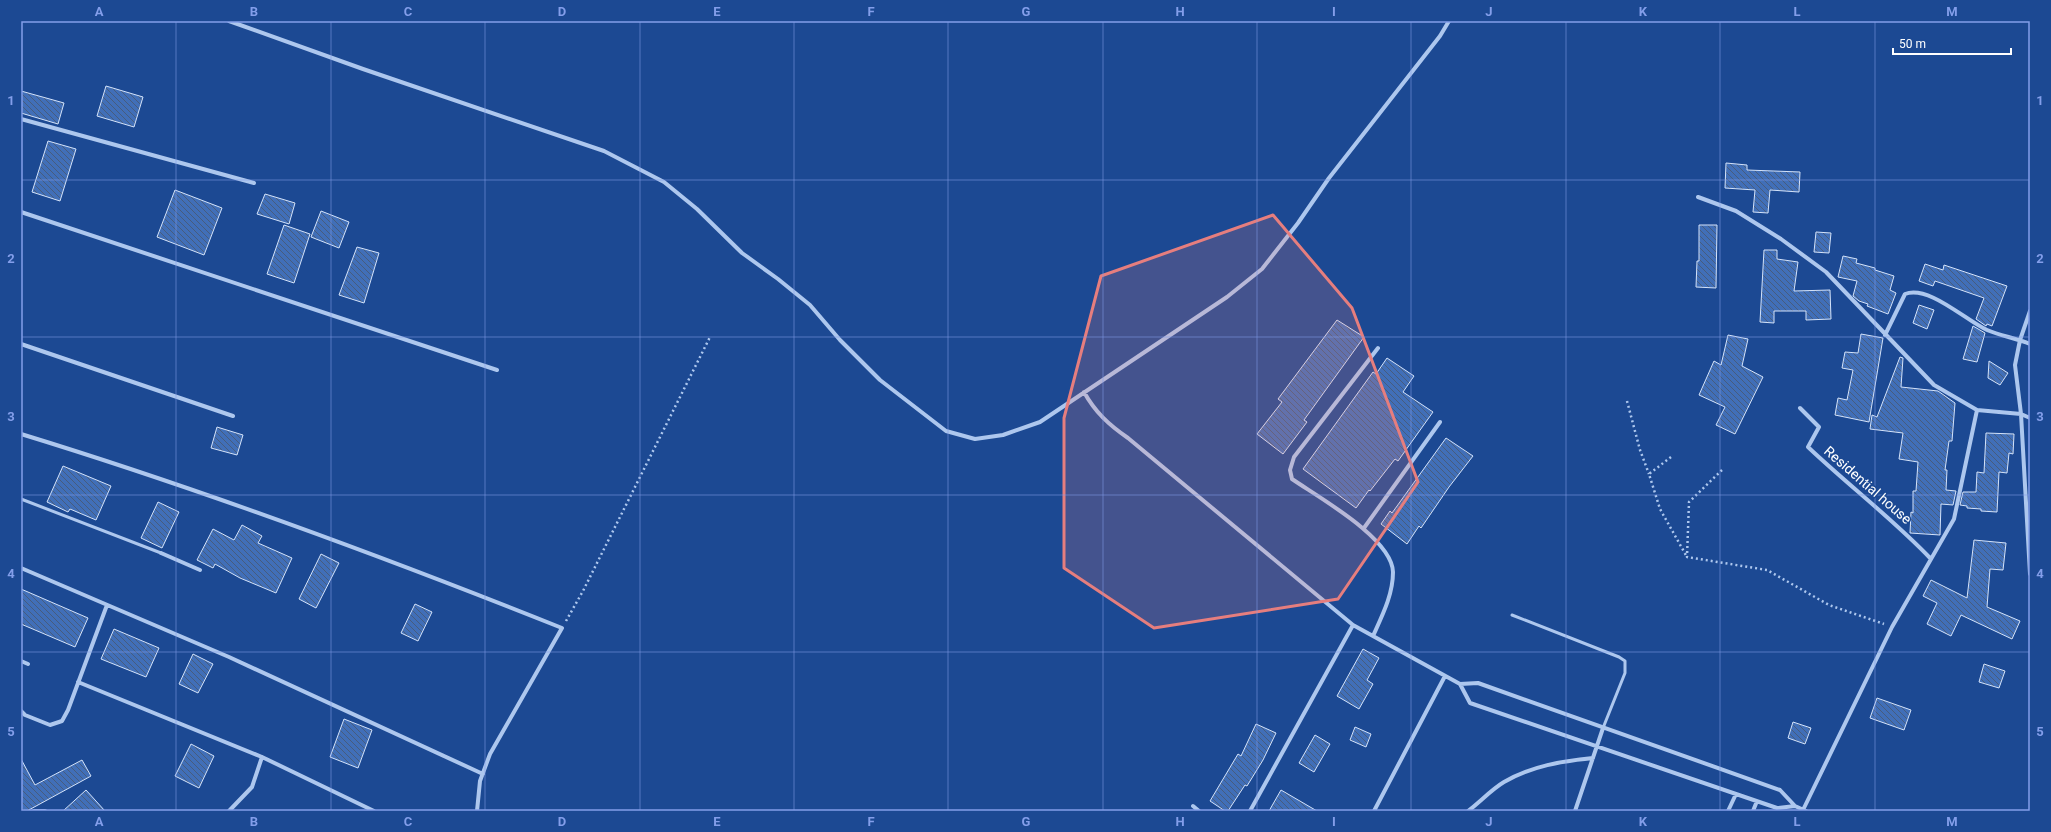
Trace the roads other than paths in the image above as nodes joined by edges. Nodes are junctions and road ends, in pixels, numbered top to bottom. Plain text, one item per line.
1 (228, 21) edge
2 (1449, 21) edge
3 (21, 119) edge
4 (254, 183) dead end
5 (1698, 197) dead end
6 (21, 212) edge
7 (2030, 311) edge
8 (1885, 335) junction
9 (2020, 340) junction
10 (21, 344) edge
11 (2030, 344) edge
12 (1378, 348) dead end
13 (497, 370) dead end
14 (1084, 392) junction
15 (1800, 408) dead end
16 (1977, 410) junction
17 (2021, 414) junction
18 (233, 416) dead end
19 (2030, 418) edge
20 (1440, 422) dead end
21 (21, 434) edge
22 (21, 499) edge
23 (1364, 528) junction
24 (161, 553) joint
25 (1931, 559) junction
26 (21, 568) edge
27 (200, 570) dead end
28 (2030, 574) edge
29 (107, 605) junction
30 (1512, 615) dead end
31 (1353, 625) junction
32 (1373, 636) junction
33 (21, 661) edge
34 (28, 664) dead end
35 (1445, 676) junction
36 (78, 682) junction
37 (1460, 684) junction
38 (21, 711) edge
39 (1603, 728) junction
40 (1597, 747) junction
41 (262, 757) junction
42 (1593, 758) junction
43 (483, 774) junction
44 (1736, 794) junction
45 (1757, 801) junction
46 (1192, 806) dead end
47 (1794, 806) junction
48 (1805, 810) edge
49 (34, 811) edge
50 (45, 811) edge
51 (229, 811) edge
52 (374, 811) edge
53 (477, 811) edge
54 (1199, 811) edge
55 (1250, 811) edge
56 (1374, 811) edge
57 (1468, 811) edge
58 (1575, 811) edge
59 (1728, 811) edge
60 (1753, 811) edge

1 - 14 street
2 - 14 street
3 - 4 street
5 - 8 street
6 - 13 street
7 - 9 street
8 - 9 street
8 - 16 street
9 - 11 street
9 - 17 street
10 - 18 street
12 - 23 street
14 - 31 street
15 - 25 street, Residential house
16 - 17 street
16 - 25 street
17 - 19 street
17 - 28 street
20 - 23 street
21 - 43 street
22 - 24 lane
23 - 32 street
24 - 27 street
25 - 48 street
26 - 29 street
29 - 36 street
29 - 43 street
30 - 39 lane
31 - 32 street
31 - 55 street
32 - 35 street
33 - 34 street
35 - 37 street
35 - 56 street
36 - 38 street
36 - 41 street
37 - 39 street
37 - 40 street
39 - 40 street
39 - 47 street
40 - 42 street
40 - 44 street
41 - 51 street
41 - 52 street
42 - 57 street
42 - 58 street
43 - 53 street
44 - 45 street
44 - 59 street
45 - 47 street
45 - 60 street
46 - 54 street
47 - 48 street
49 - 50 street

